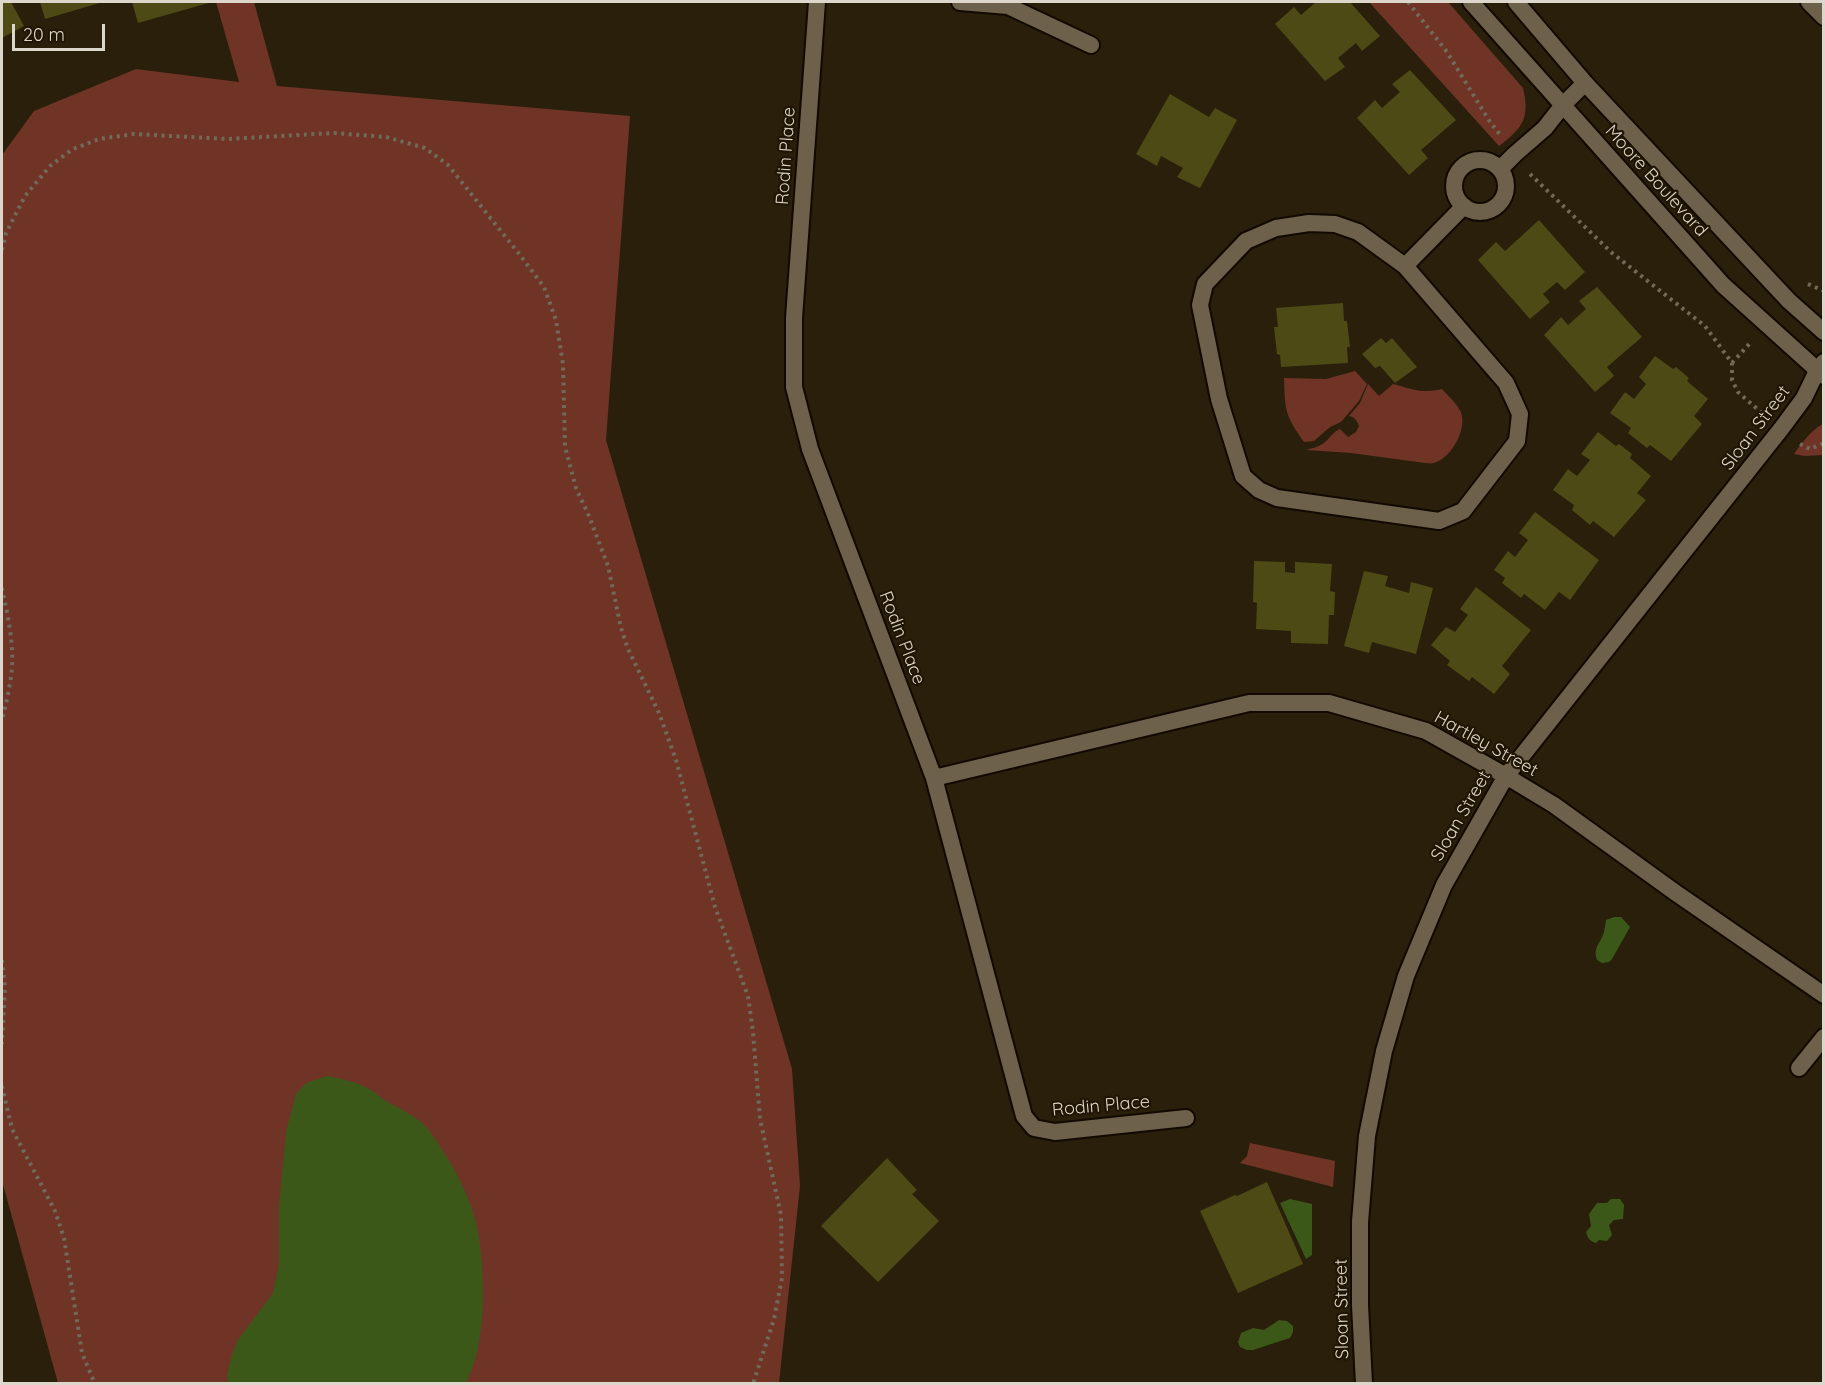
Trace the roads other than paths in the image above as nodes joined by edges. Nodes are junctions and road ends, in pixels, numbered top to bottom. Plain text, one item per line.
1 (818, 2) edge
2 (960, 2) edge
3 (1471, 2) edge
4 (1516, 2) edge
5 (1809, 2) edge
6 (1824, 17) edge
7 (1091, 45) dead end
8 (1585, 82) junction
9 (1563, 105) junction
10 (1500, 170) junction
11 (1464, 206) junction
12 (1406, 266) junction
13 (1824, 332) edge
14 (1821, 370) edge
15 (1506, 776) junction
16 (934, 778) junction
17 (1824, 995) edge
18 (1824, 1037) edge
19 (1799, 1068) dead end
20 (1186, 1118) dead end
21 (1364, 1383) edge

1 - 16 street, Rodin Place
2 - 7 street
3 - 9 street, Moore Boulevard
4 - 8 street, Moore Boulevard
5 - 6 street
8 - 9 street
8 - 13 street, Moore Boulevard
9 - 10 street
9 - 14 street, Moore Boulevard
10 - 11 street
10 - 11 street
11 - 12 street
12 - 12 street
14 - 15 street, Sloan Street
15 - 16 street, Hartley Street
15 - 17 street, Hartley Street
15 - 21 street, Sloan Street
16 - 20 street, Rodin Place
18 - 19 street

